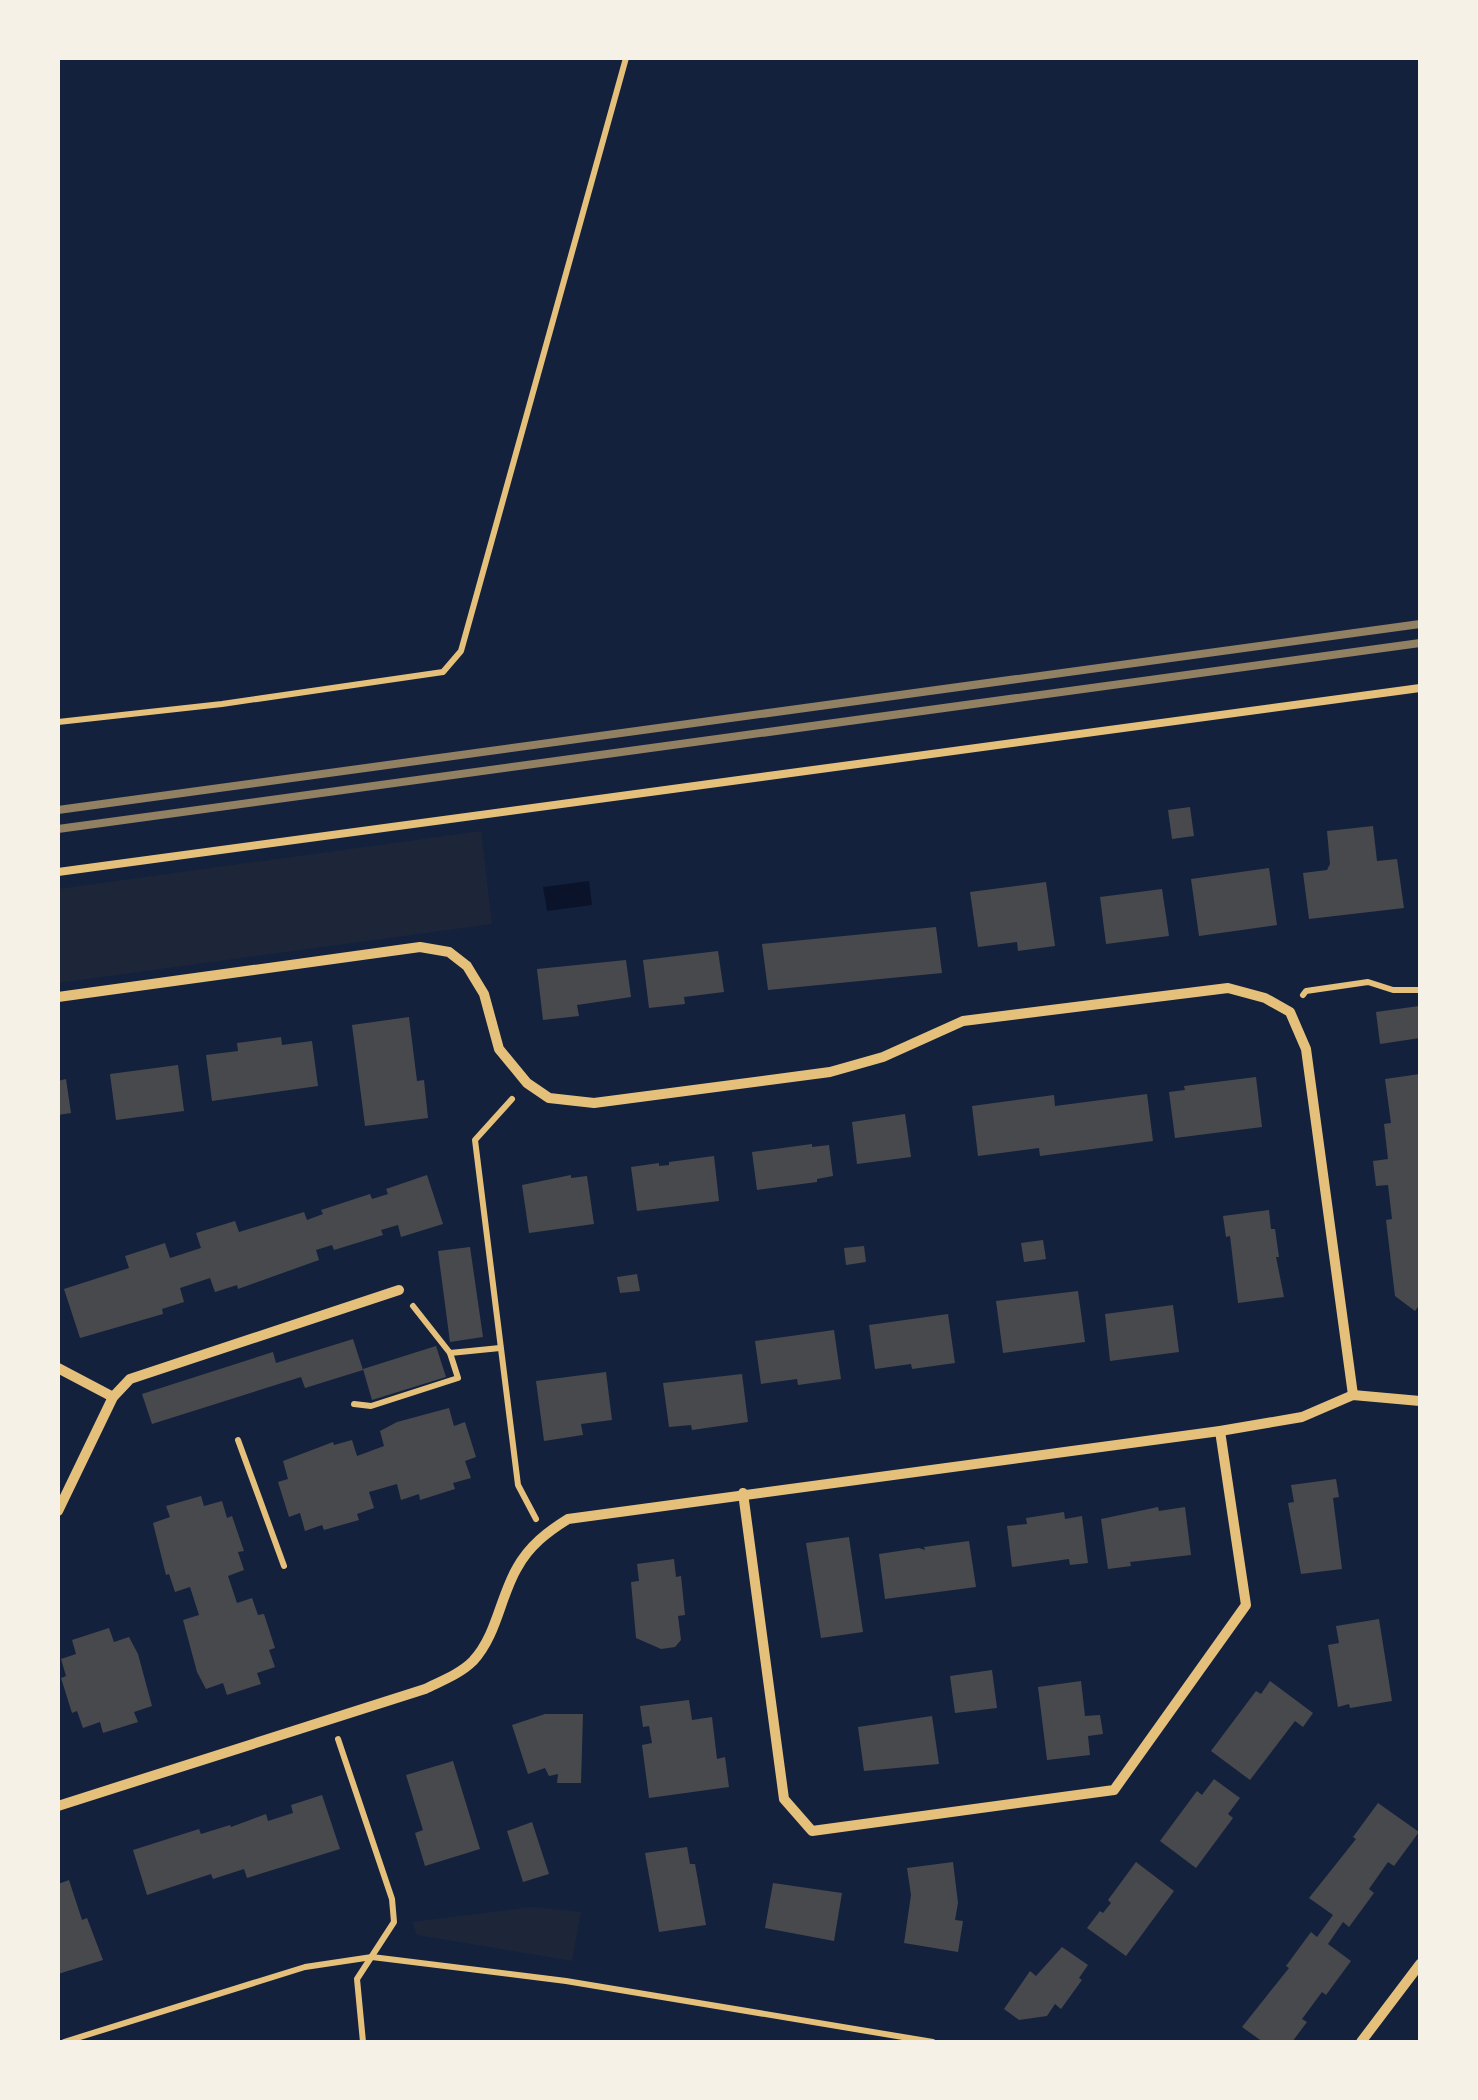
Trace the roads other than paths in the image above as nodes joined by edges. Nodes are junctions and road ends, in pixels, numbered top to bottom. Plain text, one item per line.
1 (1420, 688) edge
2 (58, 872) edge
3 (58, 998) edge
4 (400, 1290) road end
5 (58, 1368) edge
6 (1354, 1395) junction
7 (113, 1397) junction
8 (1420, 1401) edge
9 (1220, 1430) junction
10 (743, 1494) junction
11 (58, 1510) edge
12 (58, 1806) edge
13 (1420, 1964) edge
14 (1361, 2042) edge

1 - 2 lane
3 - 6 street
4 - 7 street
5 - 7 street
6 - 8 street
6 - 9 street
7 - 11 street
9 - 10 street
9 - 10 street
10 - 12 street
13 - 14 street

